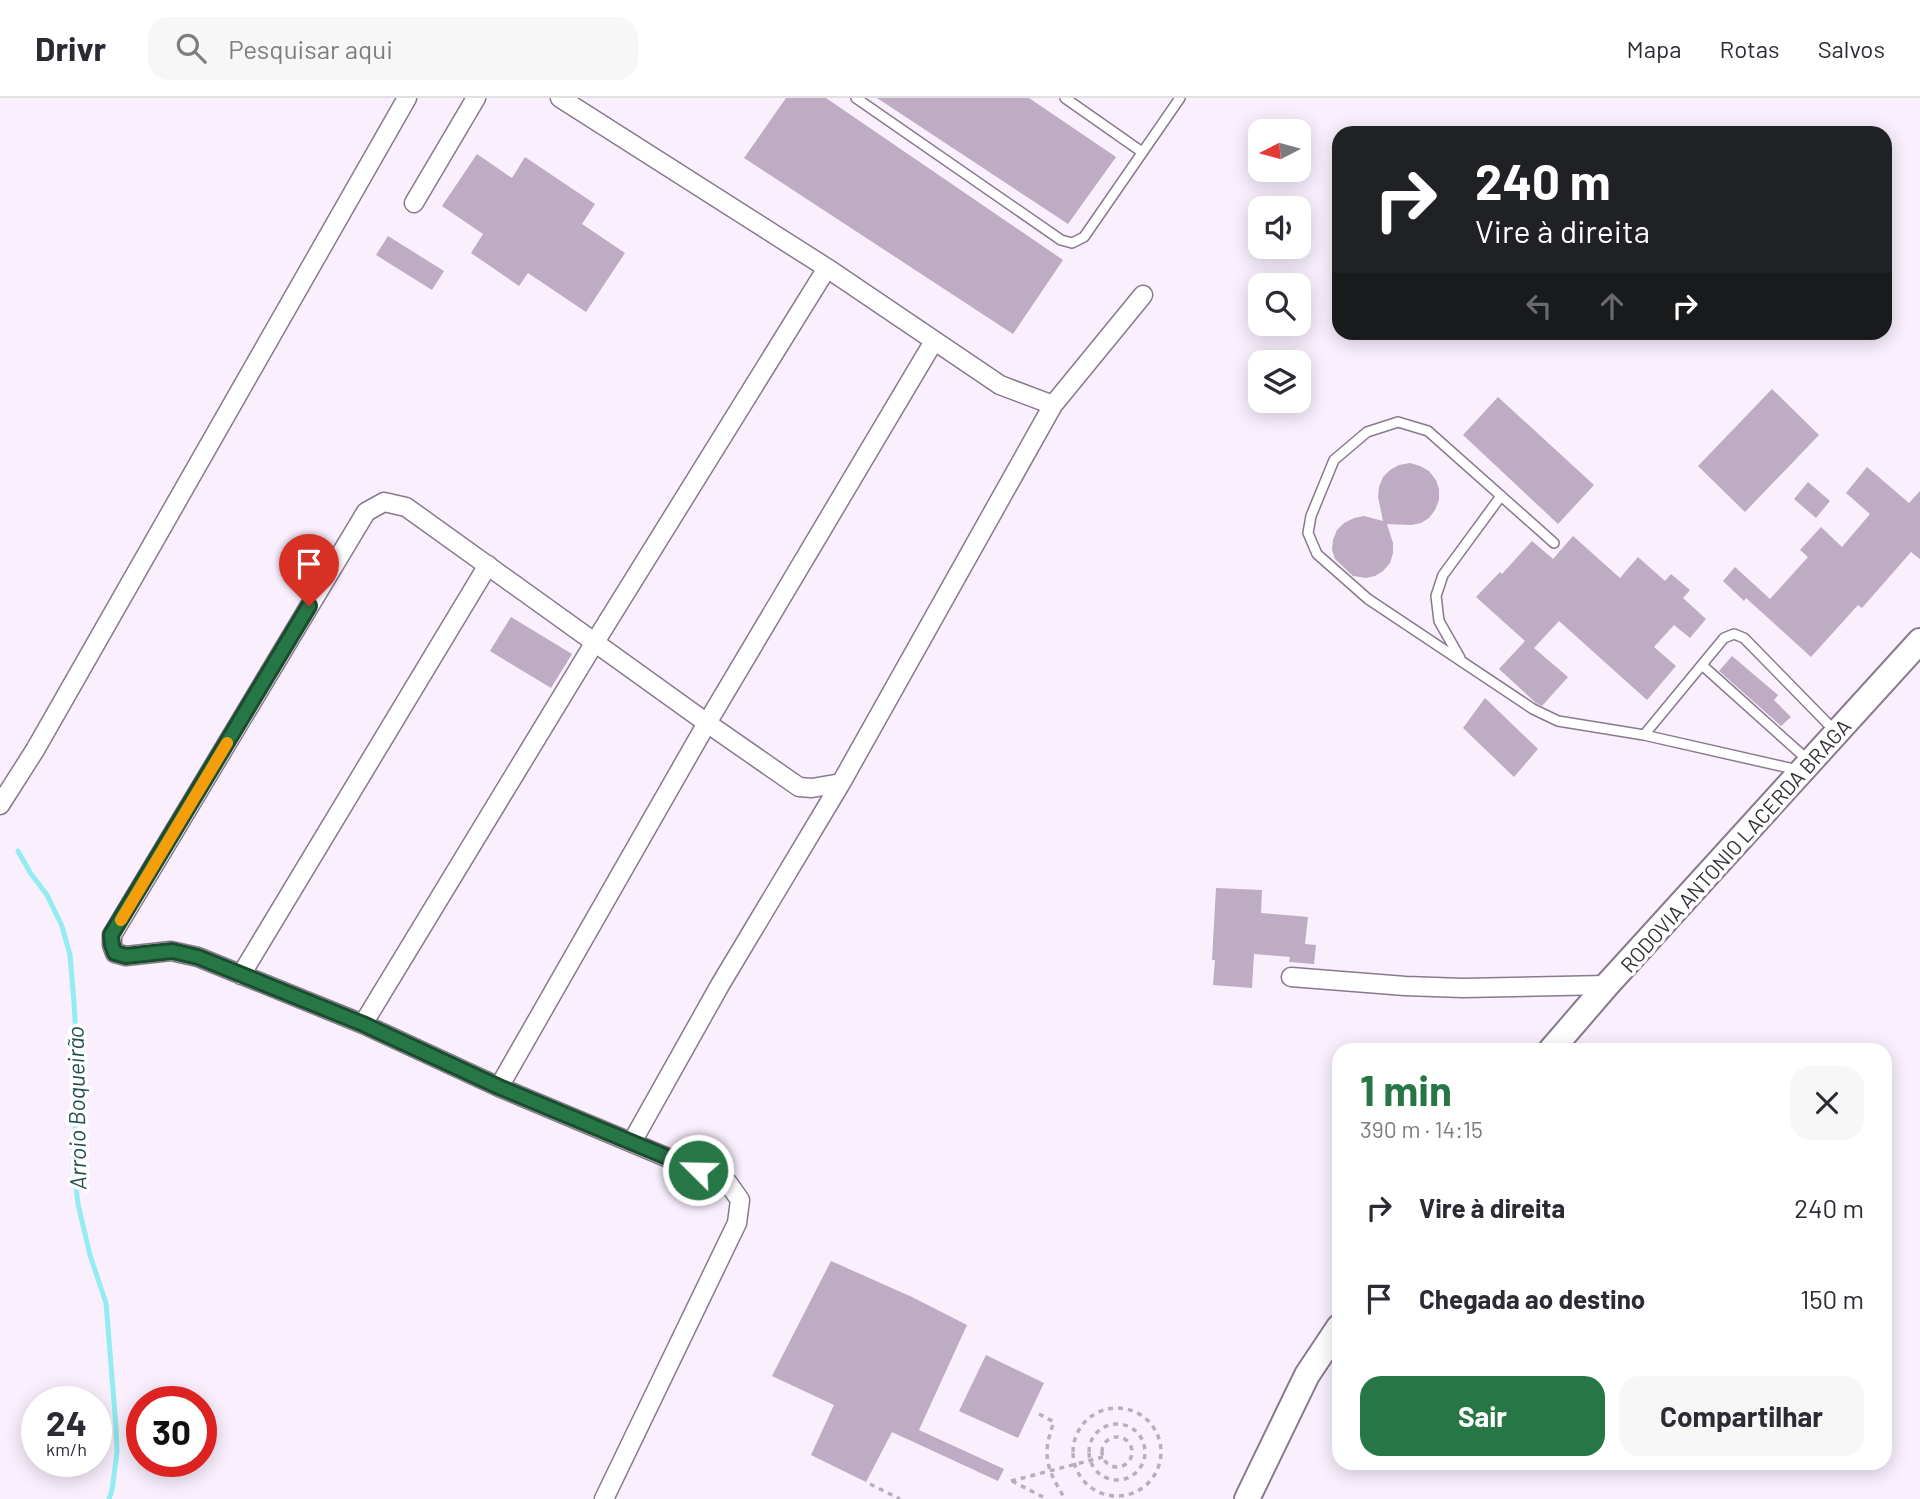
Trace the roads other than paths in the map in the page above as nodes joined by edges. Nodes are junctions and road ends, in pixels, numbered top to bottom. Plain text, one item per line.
1 (407, 98) edge
2 (477, 98) edge
3 (560, 98) edge
4 (856, 98) edge
5 (1065, 98) edge
6 (1180, 98) edge
7 (1142, 152) junction
8 (414, 203) dead end
9 (827, 268) junction
10 (1143, 295) dead end
11 (934, 341) junction
12 (1053, 405) junction
13 (1501, 496) junction
14 (1553, 543) dead end
15 (488, 565) junction
16 (1920, 641) edge
17 (595, 642) junction
18 (1461, 659) junction
19 (1702, 665) junction
20 (707, 723) junction
21 (1837, 733) junction
22 (1644, 735) junction
23 (1806, 766) junction
24 (841, 783) junction
25 (0, 805) edge
26 (241, 975) junction
27 (1291, 977) dead end
28 (1607, 985) junction
29 (363, 1024) junction
30 (1557, 1043) edge
31 (499, 1087) junction
32 (632, 1142) junction
33 (1332, 1338) edge
34 (604, 1499) edge
35 (1247, 1499) edge

1 - 25 street
2 - 8 street
3 - 9 street
4 - 7 lane
5 - 7 lane
6 - 7 lane
9 - 11 street
9 - 17 street
10 - 12 street
11 - 12 street
11 - 20 street
12 - 24 street
13 - 14 lane
13 - 18 lane
13 - 18 lane
15 - 17 street
15 - 26 street
15 - 26 street
16 - 21 main road, RODOVIA ANTONIO LACERDA BRAGA
17 - 20 street
17 - 29 street
18 - 22 lane
19 - 21 lane
19 - 22 lane
19 - 23 lane
20 - 24 street
20 - 31 street
21 - 23 main road, RODOVIA ANTONIO LACERDA BRAGA
22 - 23 lane
23 - 28 main road, RODOVIA ANTONIO LACERDA BRAGA
24 - 32 street
26 - 29 street
27 - 28 street
28 - 30 main road, RODOVIA ANTONIO LACERDA BRAGA
29 - 31 street
31 - 32 street
32 - 34 street
33 - 35 main road

